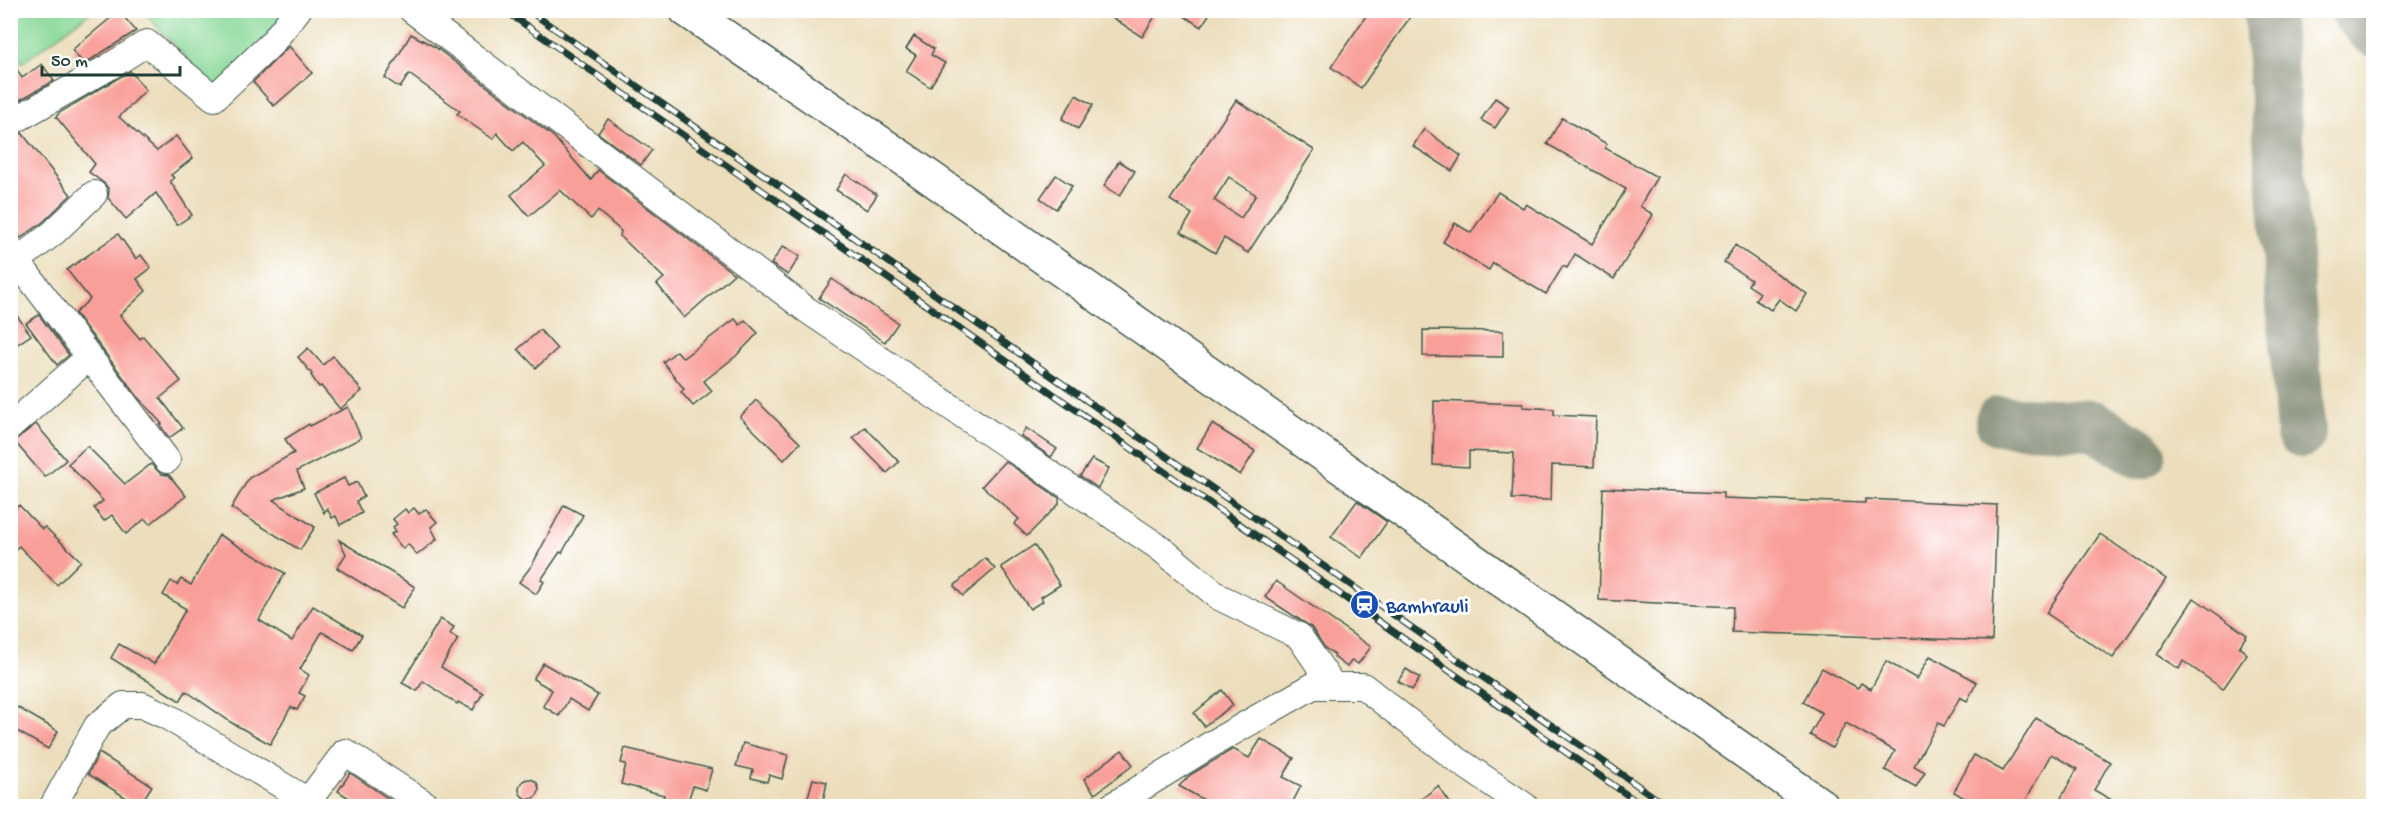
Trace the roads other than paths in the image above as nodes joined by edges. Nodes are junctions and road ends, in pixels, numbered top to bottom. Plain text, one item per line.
1 (298, 10) edge
2 (412, 10) edge
3 (686, 10) edge
4 (10, 123) edge
5 (94, 194) dead end
6 (14, 264) edge
7 (88, 358) junction
8 (10, 427) edge
9 (167, 460) dead end
10 (1333, 686) junction
11 (53, 807) edge
12 (428, 807) edge
13 (1112, 807) edge
14 (1525, 807) edge
15 (1822, 807) edge

1 - 4 street
2 - 10 street
3 - 15 main road
5 - 6 street
6 - 7 street
7 - 8 street
7 - 9 street
10 - 13 street
10 - 14 street
11 - 12 street

